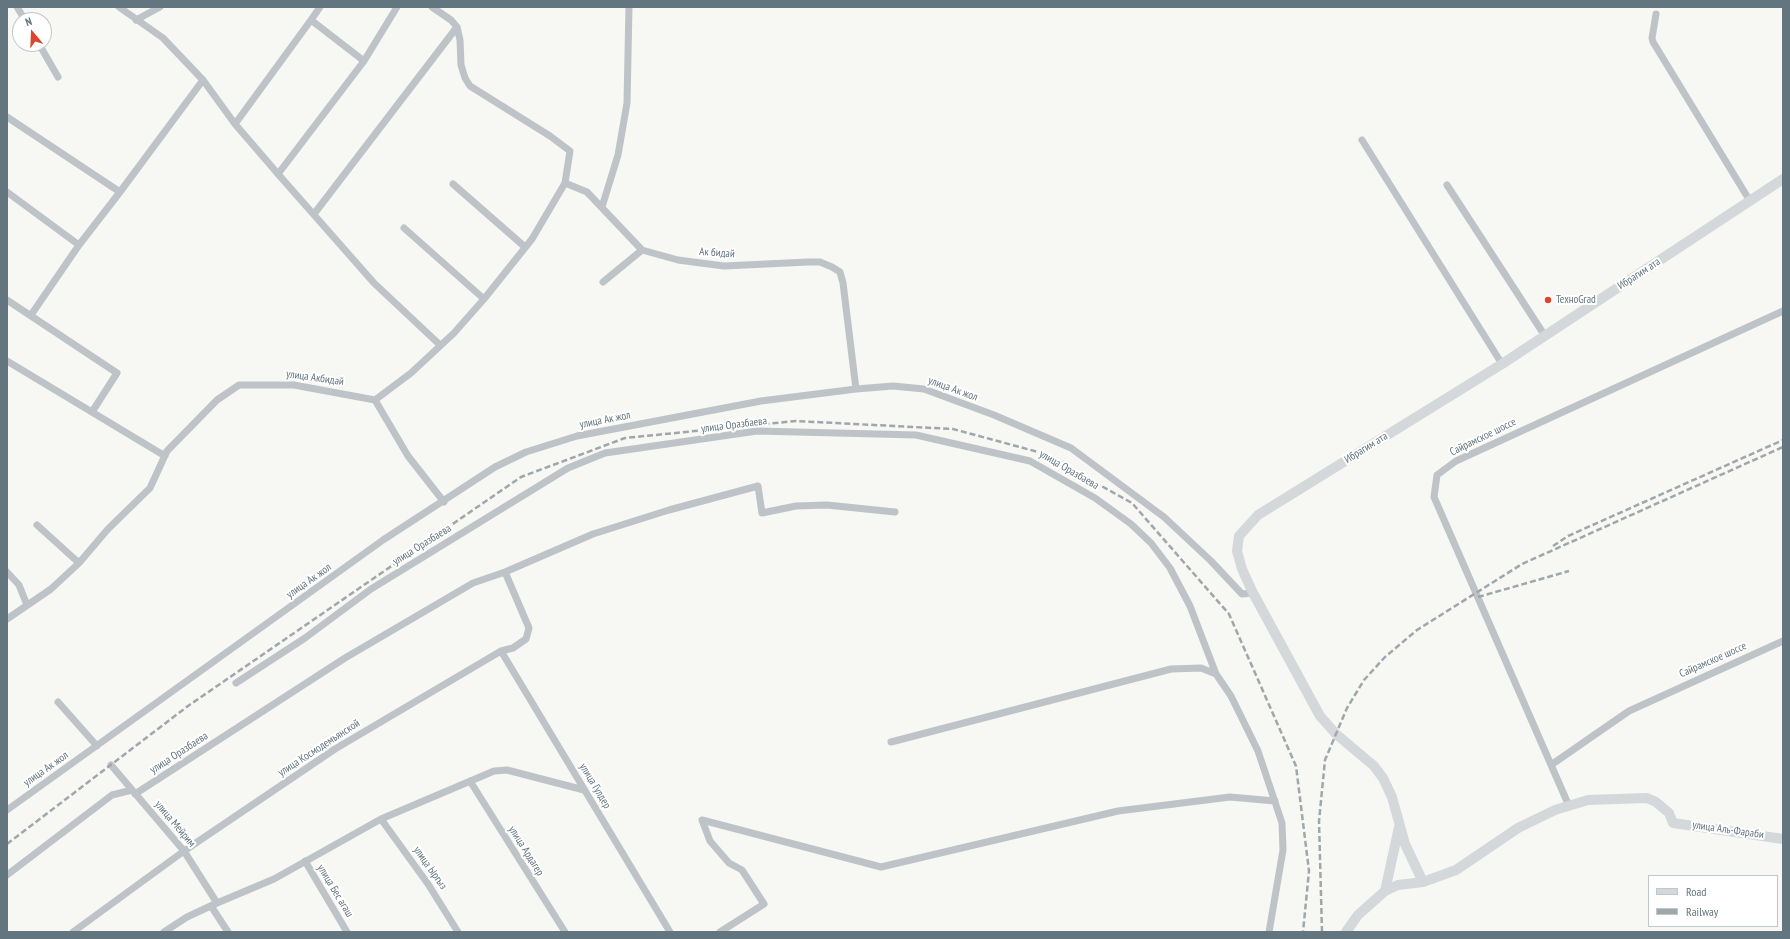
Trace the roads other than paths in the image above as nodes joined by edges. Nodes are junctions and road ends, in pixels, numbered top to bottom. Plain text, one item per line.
1 (119, 7) edge
2 (160, 7) edge
3 (320, 7) edge
4 (398, 7) edge
5 (432, 7) edge
6 (629, 7) edge
7 (1656, 14) dead end
8 (136, 20) junction
9 (311, 20) junction
10 (457, 28) junction
11 (44, 52) edge
12 (364, 61) junction
13 (58, 77) dead end
14 (203, 80) junction
15 (7, 117) edge
16 (235, 124) junction
17 (1362, 140) dead end
18 (278, 174) junction
19 (1783, 179) edge
20 (565, 183) junction
21 (453, 184) dead end
22 (1447, 185) dead end
23 (7, 192) edge
24 (120, 192) junction
25 (1750, 200) junction
26 (602, 207) junction
27 (314, 214) junction
28 (404, 228) dead end
29 (79, 244) junction
30 (525, 247) junction
31 (642, 250) junction
32 (603, 282) dead end
33 (484, 299) junction
34 (7, 300) edge
35 (1783, 311) edge
36 (30, 315) junction
37 (1544, 336) junction
38 (440, 345) junction
39 (7, 361) edge
40 (1502, 364) junction
41 (856, 389) junction
42 (375, 400) junction
43 (92, 412) junction
44 (165, 456) junction
45 (444, 502) junction
46 (895, 512) dead end
47 (37, 525) dead end
48 (79, 563) junction
49 (7, 572) edge
50 (505, 572) junction
51 (1253, 593) junction
52 (27, 605) junction
53 (7, 619) edge
54 (1783, 641) edge
55 (501, 651) junction
56 (1216, 674) junction
57 (236, 683) dead end
58 (58, 702) dead end
59 (891, 742) dead end
60 (97, 746) junction
61 (111, 765) dead end
62 (1551, 765) junction
63 (470, 781) junction
64 (584, 790) junction
65 (134, 792) junction
66 (1275, 801) junction
67 (1569, 806) junction
68 (7, 810) edge
69 (381, 819) junction
70 (1400, 827) junction
71 (1783, 839) edge
72 (184, 851) junction
73 (304, 861) junction
74 (7, 875) edge
75 (1423, 882) junction
76 (1385, 891) junction
77 (214, 904) junction
78 (73, 932) edge
79 (164, 932) edge
80 (228, 932) edge
81 (347, 932) edge
82 (458, 932) edge
83 (565, 932) edge
84 (670, 932) edge
85 (720, 932) edge
86 (1269, 932) edge
87 (1346, 932) edge

1 - 8 street
2 - 8 street
3 - 9 street
4 - 12 street
5 - 10 street
6 - 26 street
7 - 25 street
8 - 14 street
9 - 12 street
9 - 16 street
10 - 20 street
10 - 27 street
11 - 13 street
12 - 18 street
14 - 16 street
14 - 24 street
15 - 24 street
16 - 18 street
17 - 40 street
18 - 27 street
19 - 25 street, Ибрагим ата
20 - 26 street
20 - 30 street
21 - 30 street
22 - 37 street
23 - 29 street
24 - 29 street
25 - 37 street, Ибрагим ата
26 - 31 street
27 - 38 street
28 - 33 street
29 - 36 street
30 - 33 street
31 - 32 street
31 - 41 street, Ак бидай
33 - 38 street
34 - 36 street
35 - 62 street, Сайрамское шоссе
36 - 43 street
37 - 40 street, Ибрагим ата
38 - 42 street
39 - 43 street
40 - 51 street, Ибрагим ата
41 - 45 street, улица Ак жол
41 - 51 street, улица Ак жол
42 - 44 street, улица Акбидай
42 - 45 street
43 - 44 street
44 - 48 street, улица Акбидай
45 - 60 street, улица Ак жол
46 - 50 street, улица Оразбаева
47 - 48 street
48 - 52 street, улица Акбидай
49 - 52 street
50 - 55 street, улица Космодемьянской
50 - 65 street, улица Оразбаева
51 - 70 street, Ибрагим ата
52 - 53 street, улица Акбидай
54 - 62 street, Сайрамское шоссе
55 - 64 street, улица Гулдер
55 - 72 street, улица Космодемьянской
56 - 57 street, улица Оразбаева
56 - 59 street
56 - 66 street, улица Оразбаева
58 - 60 street
60 - 68 street, улица Ак жол
61 - 65 street, улица Мейрим
62 - 67 street, Сайрамское шоссе
63 - 64 street
63 - 69 street
63 - 83 street, улица Ардагер
64 - 84 street, улица Гулдер
65 - 72 street, улица Мейрим
65 - 74 street, улица Оразбаева
66 - 85 street
66 - 86 street, улица Оразбаева
67 - 71 street, улица Аль-Фараби
67 - 75 street
69 - 73 street
69 - 82 street, улица Ыргыз
70 - 75 street, Ибрагим ата
70 - 76 street
72 - 77 street, улица Мейрим
72 - 78 street, улица Космодемьянской
73 - 77 street
73 - 81 street, улица Бес агаш
75 - 76 street
76 - 87 street
77 - 79 street
77 - 80 street, улица Мейрим

